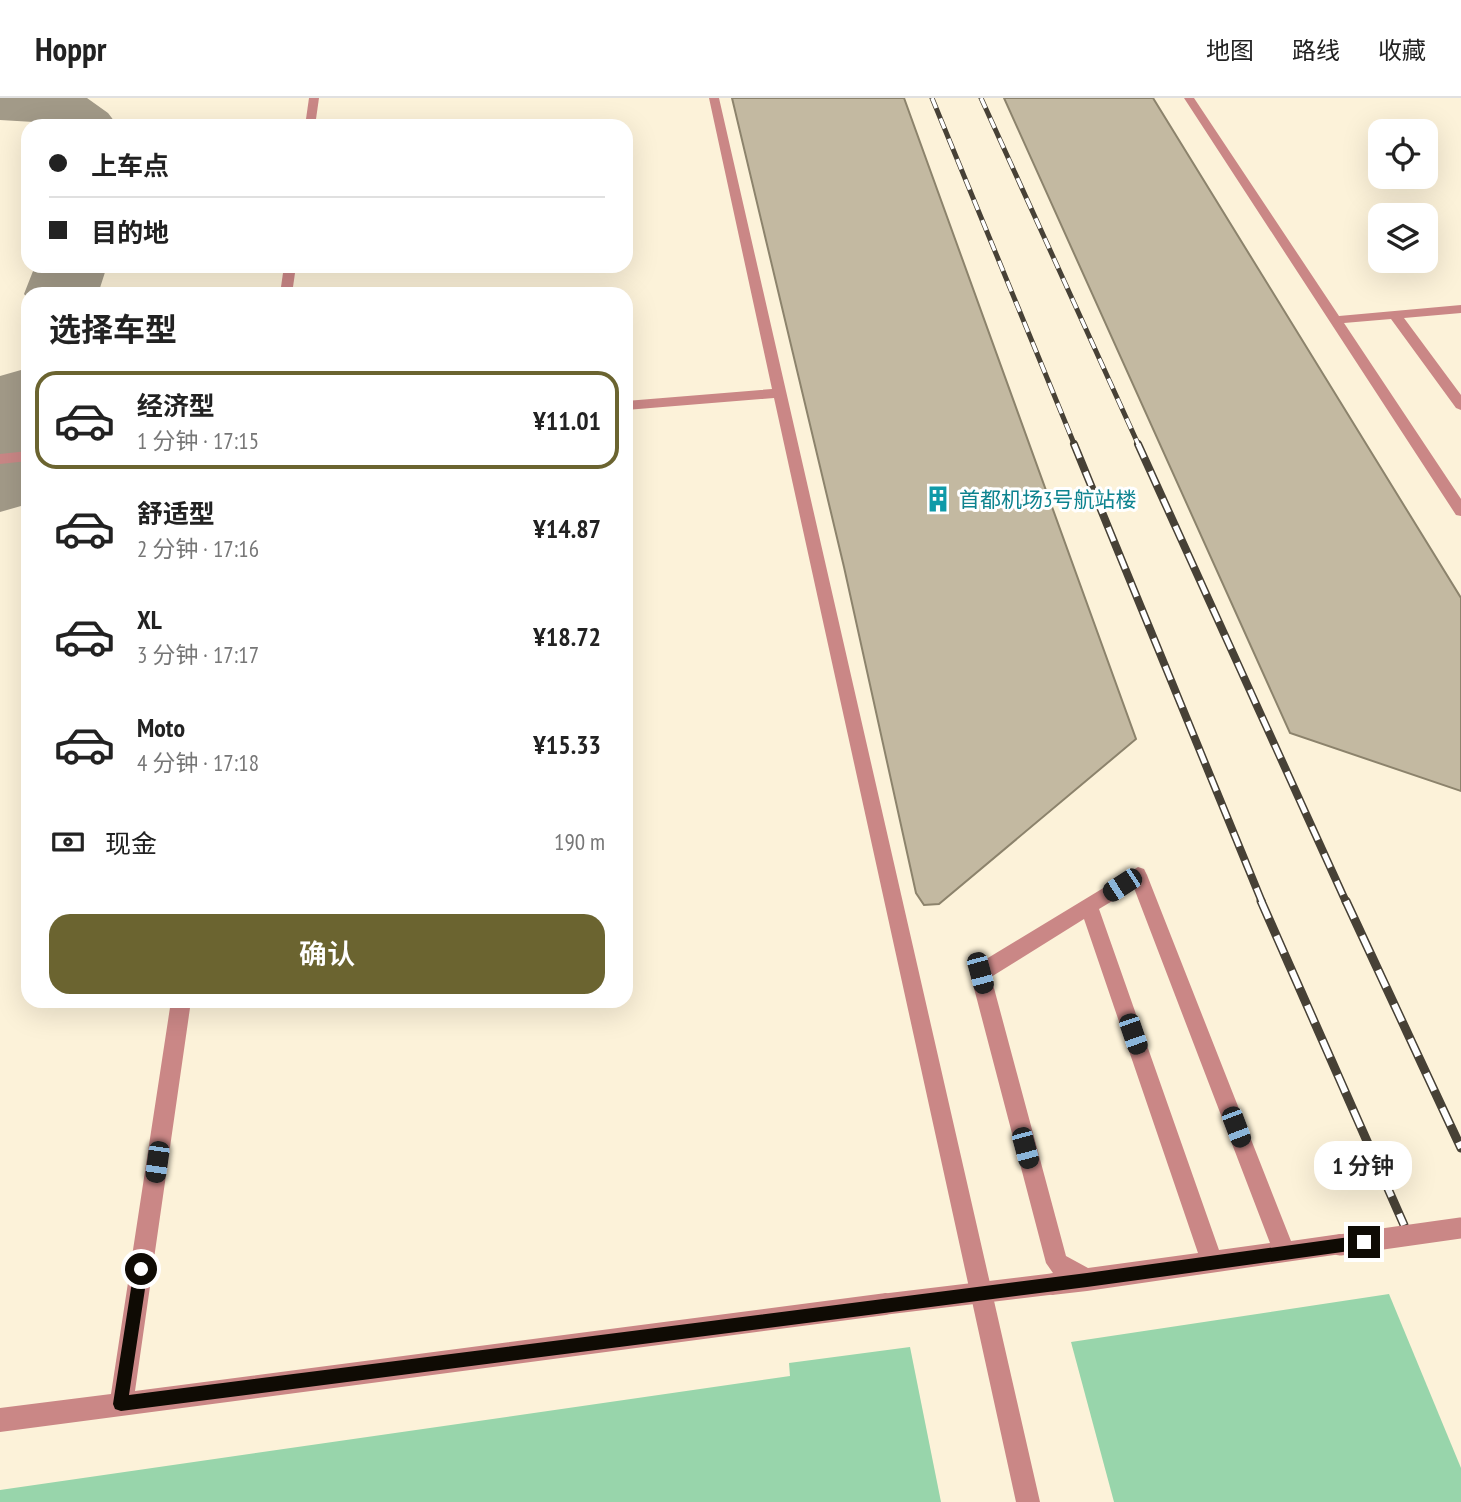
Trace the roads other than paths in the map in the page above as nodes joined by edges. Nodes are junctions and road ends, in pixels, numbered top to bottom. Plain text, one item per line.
1 (314, 98) edge
2 (714, 98) edge
3 (1189, 98) edge
4 (311, 119) edge
5 (1461, 309) edge
6 (1394, 314) junction
7 (1334, 320) junction
8 (778, 393) junction
9 (633, 405) edge
10 (1461, 405) edge
11 (21, 457) edge
12 (0, 459) edge
13 (1461, 511) edge
14 (1089, 906) junction
15 (180, 1008) edge
16 (1461, 1228) edge
17 (1284, 1252) junction
18 (1212, 1262) junction
19 (1087, 1280) junction
20 (121, 1404) junction
21 (0, 1420) edge
22 (1028, 1502) edge

1 - 4 lane
2 - 8 lane
3 - 7 lane
5 - 6 lane
6 - 7 lane
6 - 10 lane
7 - 13 lane
8 - 9 lane
8 - 22 lane
11 - 12 lane
14 - 17 lane
14 - 18 lane
14 - 19 lane
15 - 20 lane
16 - 17 lane, bridge
17 - 18 lane
18 - 19 lane
19 - 20 lane, bridge
20 - 21 lane

